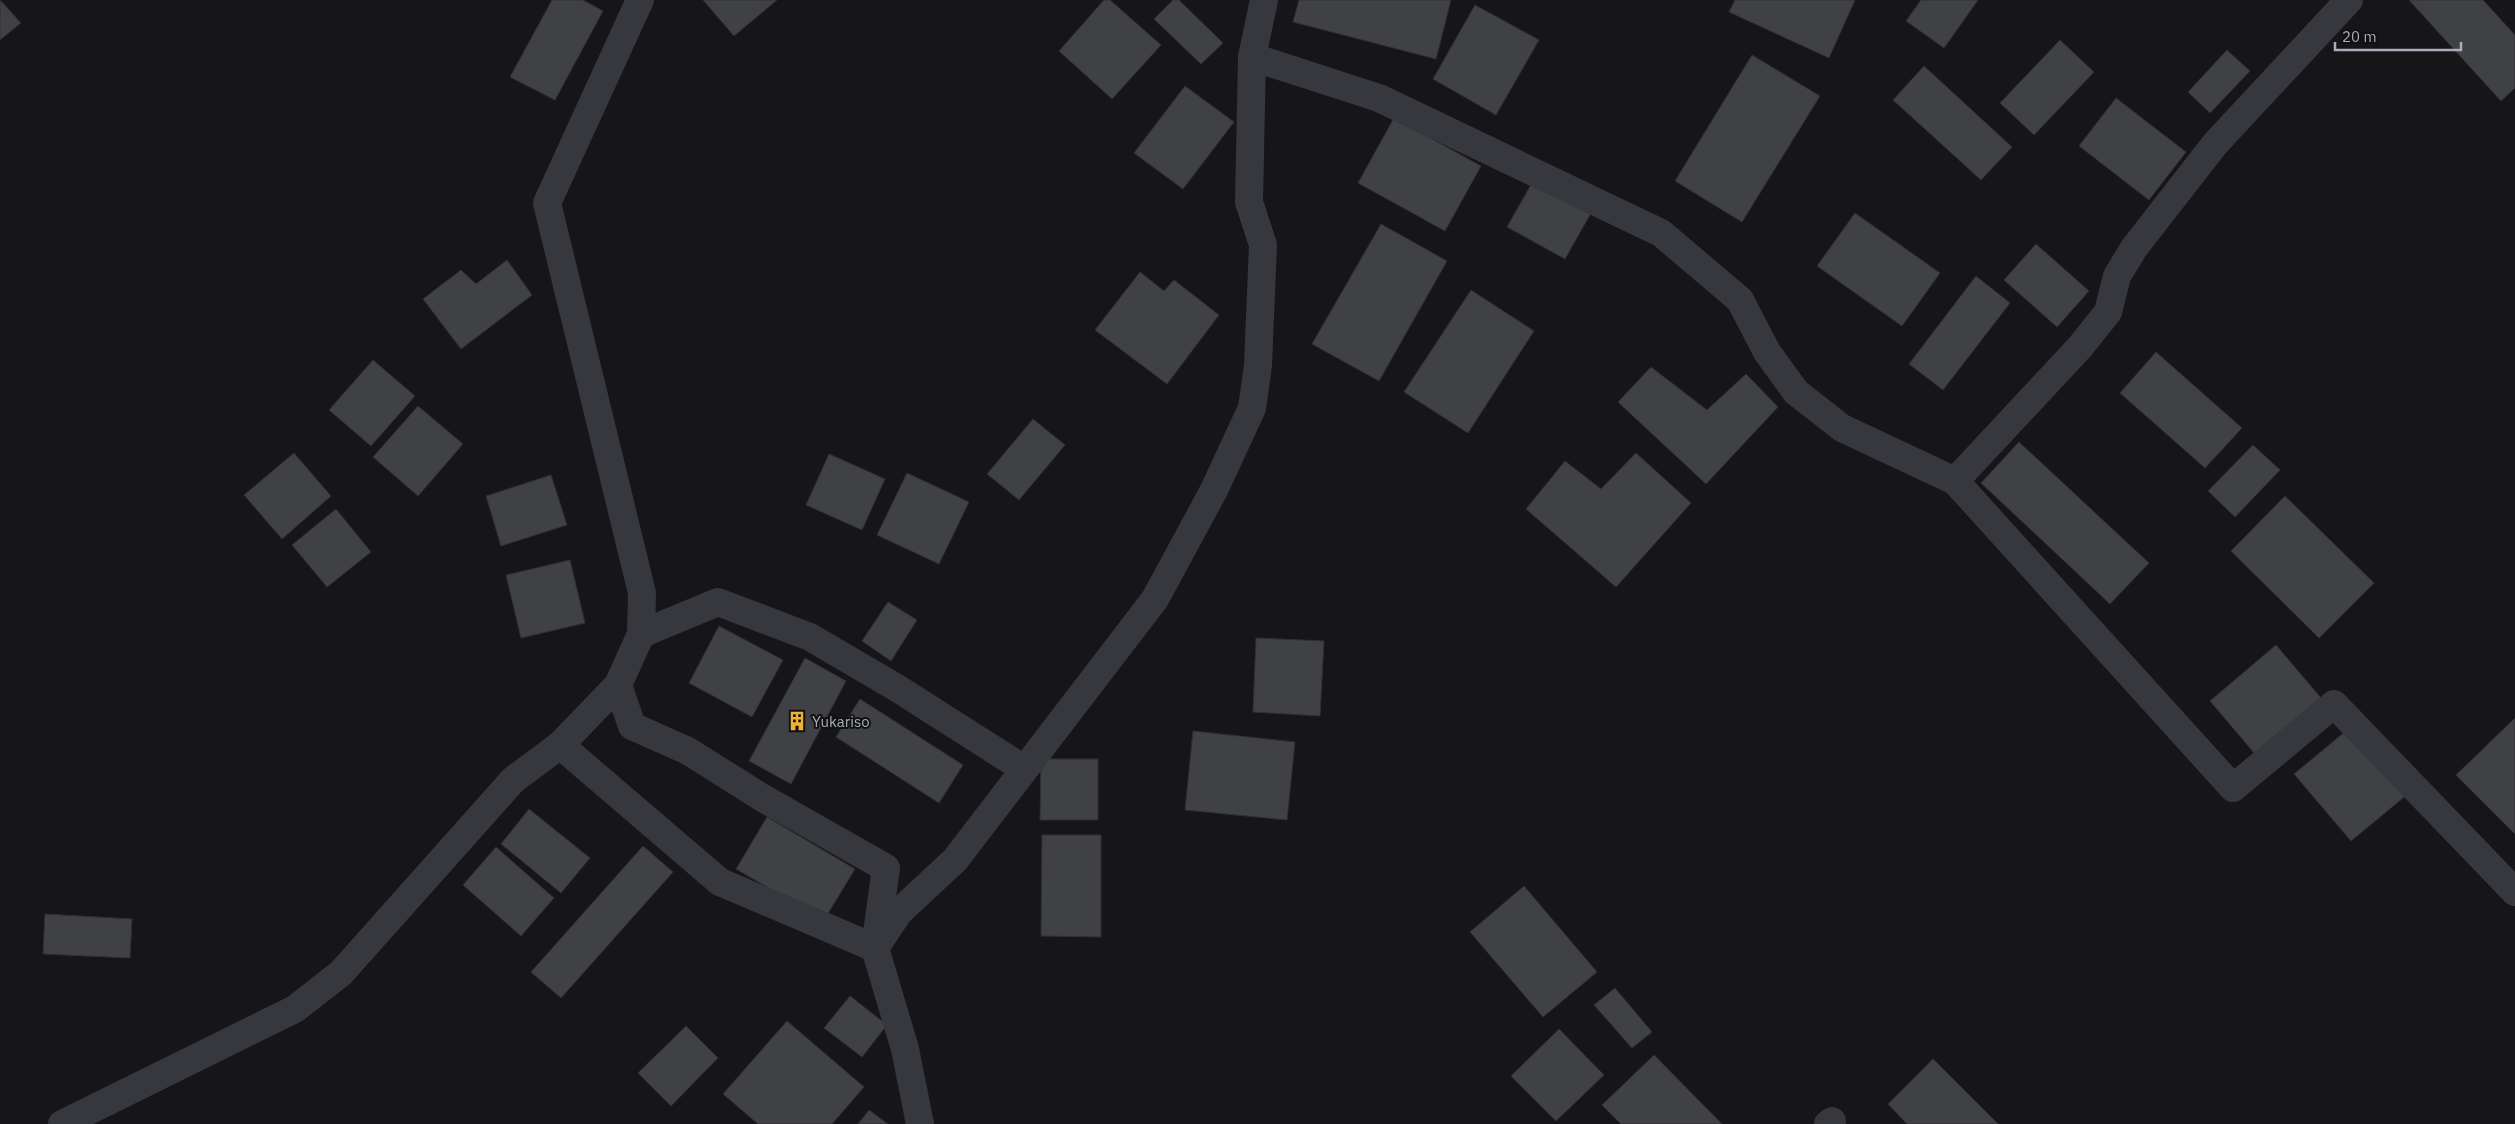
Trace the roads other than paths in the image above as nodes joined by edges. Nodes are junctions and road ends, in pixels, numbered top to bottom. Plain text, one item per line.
1 (640, 0) edge
2 (1264, 0) edge
3 (2348, 0) edge
4 (1252, 57) junction
5 (1955, 481) junction
6 (641, 634) junction
7 (618, 685) junction
8 (560, 745) junction
9 (1024, 769) junction
10 (2515, 892) edge
11 (875, 948) junction
12 (62, 1124) edge
13 (920, 1124) edge

1 - 6 street
2 - 4 street
3 - 5 street
4 - 5 street
4 - 9 street
5 - 10 street
6 - 7 street
6 - 9 street
7 - 8 street
7 - 11 street
8 - 11 street
8 - 12 street
9 - 11 street
11 - 13 street

